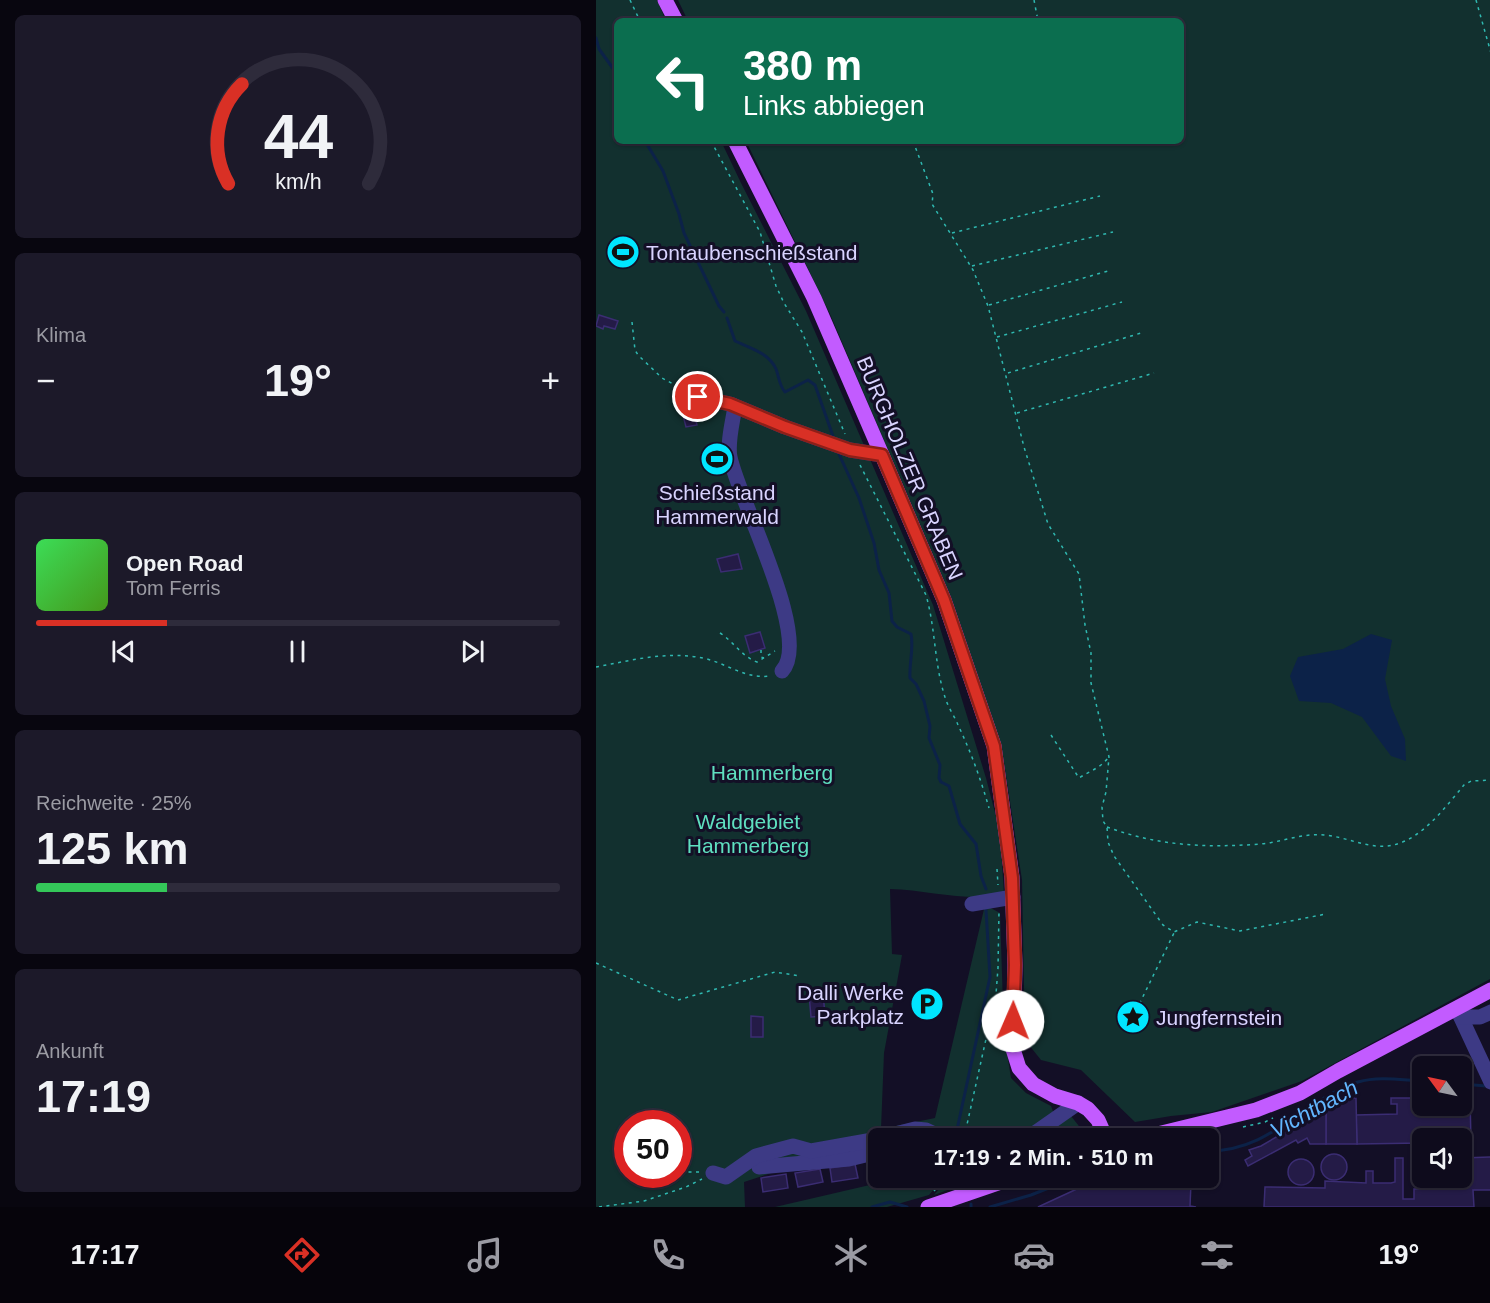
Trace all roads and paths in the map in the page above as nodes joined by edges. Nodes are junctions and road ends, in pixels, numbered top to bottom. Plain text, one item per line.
1 (630, 0) edge
2 (665, 0) edge
3 (1034, 0) edge
4 (1476, 0) edge
5 (639, 18) edge
6 (674, 18) edge
7 (1037, 18) edge
8 (1490, 53) edge
9 (713, 144) edge
10 (737, 144) edge
11 (914, 144) edge
12 (1100, 196) dead end
13 (1113, 232) dead end
14 (950, 234) junction
15 (971, 266) junction
16 (1108, 271) dead end
17 (1122, 302) dead end
18 (988, 306) junction
19 (632, 322) dead end
20 (1141, 333) dead end
21 (997, 337) junction
22 (1007, 373) junction
23 (1154, 373) dead end
24 (698, 397) joint
25 (735, 406) junction
26 (1016, 414) junction
27 (850, 450) junction
28 (882, 455) junction
29 (720, 633) dead end
30 (790, 646) junction
31 (761, 650) dead end
32 (764, 659) junction
33 (596, 668) edge
34 (782, 671) joint
35 (1051, 735) dead end
36 (1109, 757) junction
37 (1490, 780) edge
38 (989, 810) dead end
39 (1107, 827) junction
40 (997, 860) dead end
41 (1005, 898) junction
42 (972, 904) dead end
43 (1326, 914) dead end
44 (1174, 932) junction
45 (596, 963) edge
46 (800, 976) dead end
47 (1490, 990) edge
48 (1490, 1012) edge
49 (1459, 1013) junction
50 (1133, 1017) dead end
51 (1488, 1071) edge
52 (1078, 1102) junction
53 (966, 1128) edge
54 (1042, 1128) edge
55 (1102, 1128) edge
56 (1182, 1128) edge
57 (868, 1141) edge
58 (868, 1154) edge
59 (759, 1167) dead end
60 (692, 1172) edge
61 (713, 1173) junction
62 (984, 1188) edge
63 (932, 1206) edge
64 (599, 1207) edge

1 - 5 path
2 - 6 main road
3 - 7 path
4 - 8 path
9 - 27 path
10 - 28 main road, BURGHOLZER GRABEN
11 - 14 path
12 - 14 path
13 - 15 path
14 - 15 path
15 - 18 path
16 - 18 path
17 - 21 path
18 - 21 path
19 - 24 path
20 - 22 path
21 - 22 path
22 - 26 path
23 - 26 path
24 - 25 street
25 - 27 street
25 - 30 street
26 - 36 path
27 - 28 street
27 - 38 path
28 - 41 main road, BURGHOLZER GRABEN
29 - 32 path
30 - 32 path
30 - 34 street
31 - 32 path
33 - 34 path
35 - 36 path
36 - 39 path
37 - 39 path
39 - 44 path
40 - 41 path
41 - 42 street
41 - 52 main road, BURGHOLZER GRABEN
41 - 53 path
43 - 44 path
44 - 50 path
45 - 46 path
47 - 49 main road
48 - 49 street
49 - 51 street
49 - 56 main road
52 - 54 street
52 - 55 main road, BURGHOLZER GRABEN
57 - 61 street
58 - 59 street
60 - 61 path
61 - 64 path
62 - 63 main road

